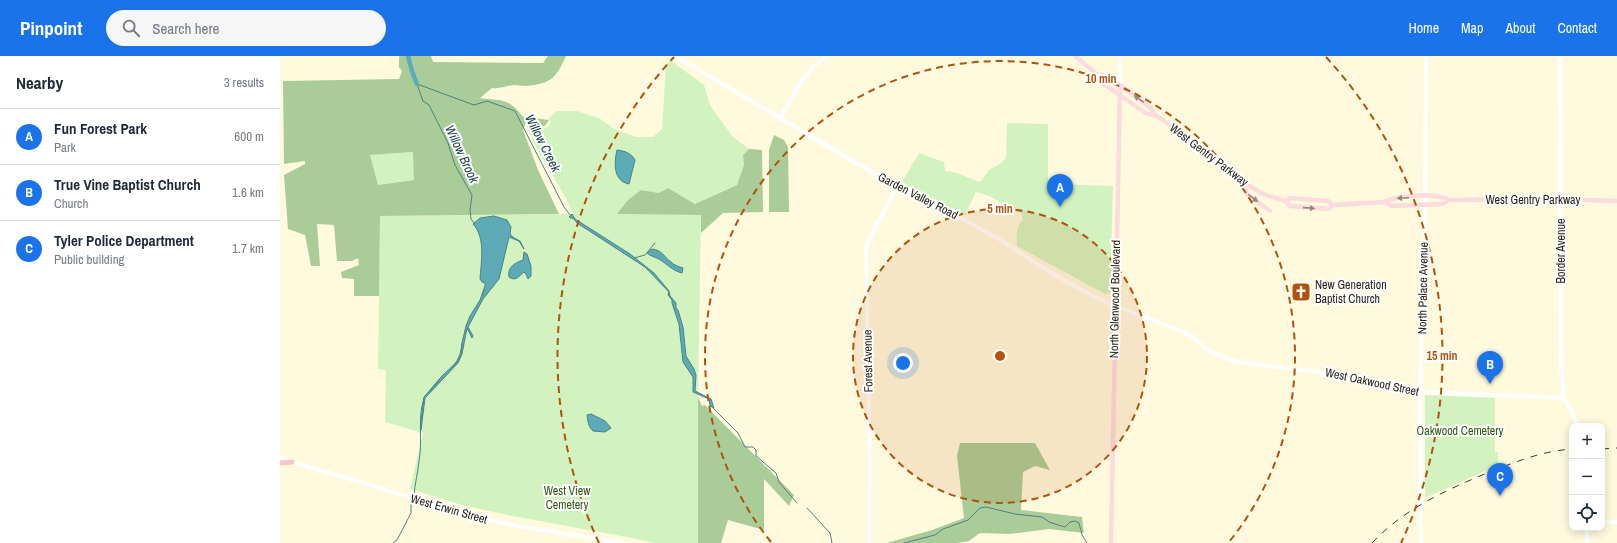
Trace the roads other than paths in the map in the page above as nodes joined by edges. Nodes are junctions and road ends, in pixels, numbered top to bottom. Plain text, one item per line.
1 (676, 56) edge
2 (827, 56) edge
3 (1075, 56) edge
4 (1120, 56) edge
5 (1426, 56) edge
6 (1560, 56) edge
7 (1099, 76) junction
8 (1120, 86) junction
9 (1120, 96) junction
10 (1155, 115) junction
11 (780, 118) junction
12 (1241, 181) junction
13 (897, 186) junction
14 (1426, 196) junction
15 (1561, 199) junction
16 (1449, 200) junction
17 (1617, 201) edge
18 (1286, 202) junction
19 (1385, 202) junction
20 (1426, 204) junction
21 (1333, 205) junction
22 (1270, 211) dead end
23 (1115, 305) junction
24 (1189, 334) joint
25 (1420, 392) junction
26 (1564, 398) junction
27 (1577, 423) edge
28 (280, 458) edge
29 (292, 462) junction
30 (280, 463) edge
31 (1605, 522) edge
32 (1617, 522) edge
33 (1587, 531) edge
34 (623, 543) edge
35 (869, 543) edge
36 (1111, 543) edge
37 (1421, 543) edge
38 (1587, 543) edge

1 - 11 street, Garden Valley Road
2 - 11 street
3 - 7 main road, West Gentry Parkway
4 - 8 street, North Glenwood Boulevard
5 - 14 street, North Palace Avenue
6 - 15 street, Border Avenue
7 - 8 main road, West Gentry Parkway
7 - 9 main road, West Gentry Parkway
8 - 9 main road, North Glenwood Boulevard
10 -> 8 main road, West Gentry Parkway
9 - 10 main road, West Gentry Parkway
9 - 23 main road, North Glenwood Boulevard
10 - 12 main road, West Gentry Parkway
11 - 13 street, Garden Valley Road
12 - 18 main road, West Gentry Parkway
12 -> 22 main road
13 - 23 street, Garden Valley Road
13 - 35 street, Forest Avenue
14 - 16 main road, West Gentry Parkway
14 -> 19 main road, West Gentry Parkway
14 - 20 street, North Palace Avenue
15 - 16 main road, West Gentry Parkway
15 - 17 main road, West Gentry Parkway
15 - 26 street, Border Avenue
16 - 20 main road, West Gentry Parkway
18 - 21 main road, West Gentry Parkway
18 -> 21 main road, West Gentry Parkway
19 - 20 main road, West Gentry Parkway
19 - 21 main road, West Gentry Parkway
20 - 25 street, North Palace Avenue
23 - 24 street, Garden Valley Road
23 - 36 main road, North Glenwood Boulevard
24 - 25 street, West Oakwood Street
25 - 26 street, West Oakwood Street
25 - 37 street, North Palace Avenue
26 - 27 street
28 - 29 street, West Erwin Street
29 - 30 highway
29 - 34 street, West Erwin Street
31 - 32 street
33 - 38 street

